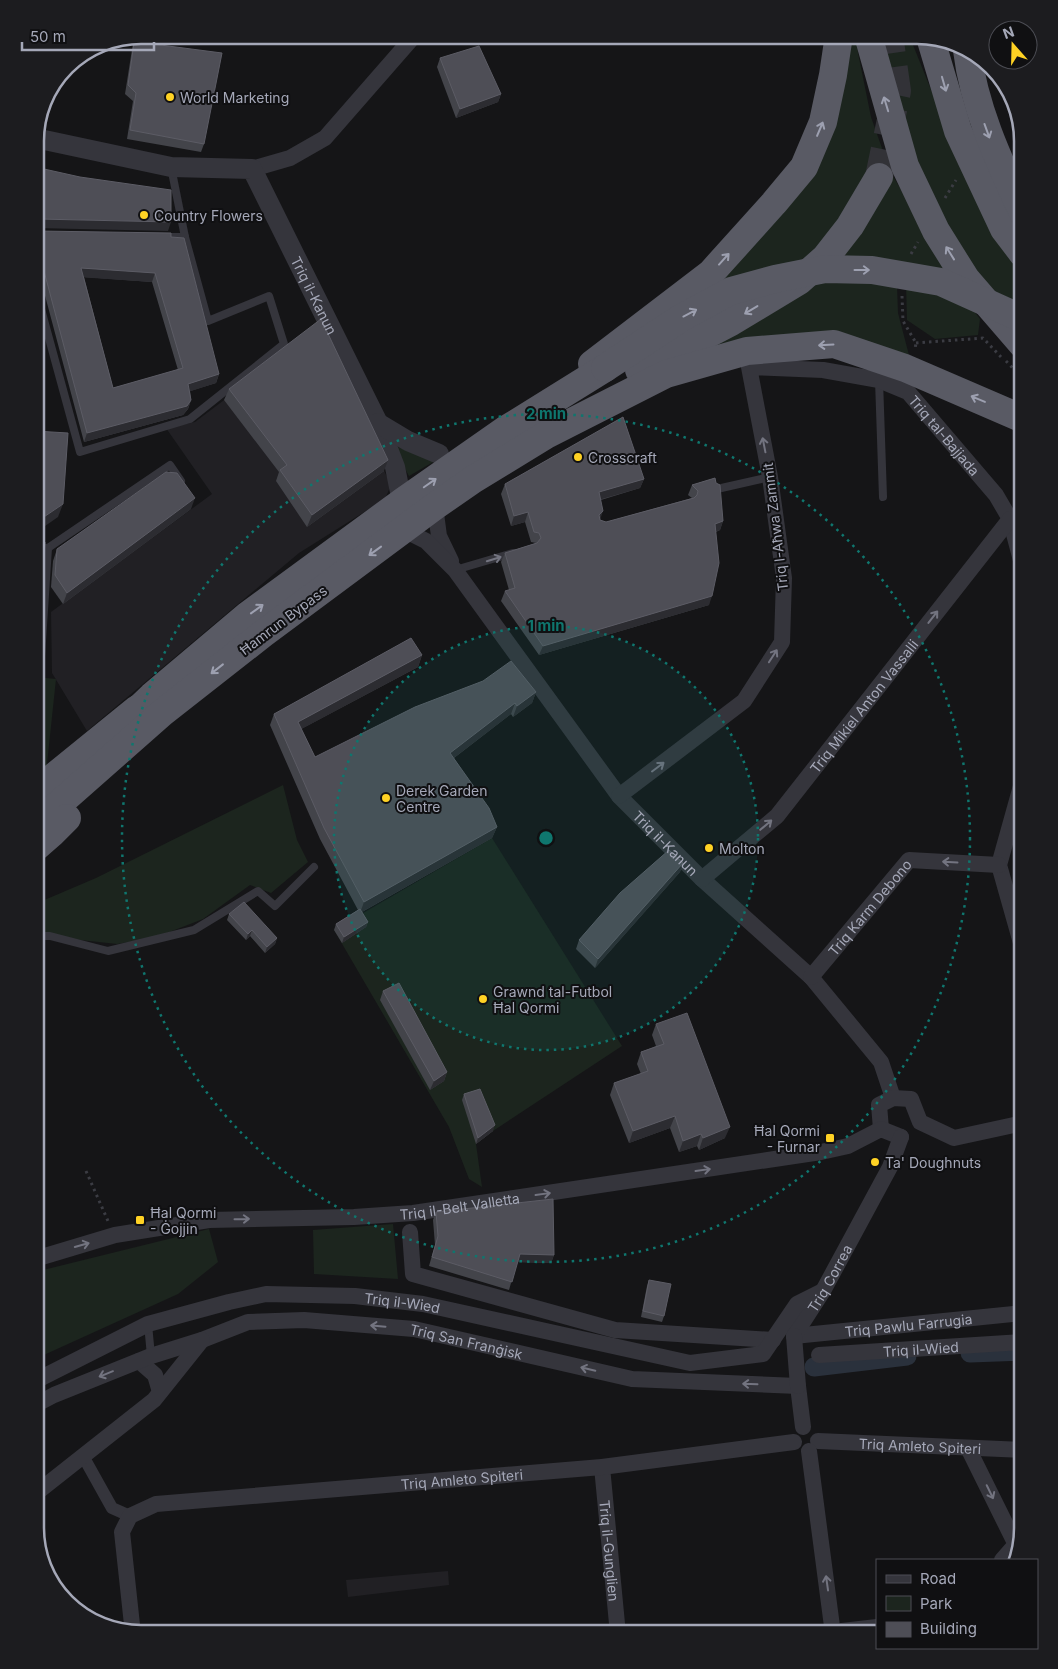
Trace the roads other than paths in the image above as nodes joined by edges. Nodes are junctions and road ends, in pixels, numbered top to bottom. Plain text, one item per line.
1 (407, 44) edge
2 (838, 44) edge
3 (871, 44) edge
4 (933, 45) edge
5 (970, 59) edge
6 (44, 140) edge
7 (171, 167) junction
8 (252, 169) junction
9 (879, 177) tunnel mouth
10 (1014, 194) edge
11 (155, 237) edge
12 (185, 238) junction
13 (1014, 242) edge
14 (1014, 315) edge
15 (44, 320) edge
16 (1014, 335) edge
17 (749, 367) junction
18 (879, 380) junction
19 (1014, 415) edge
20 (378, 423) junction
21 (505, 430) junction
22 (546, 435) junction
23 (439, 454) dead end
24 (770, 477) junction
25 (474, 479) junction
26 (185, 486) edge
27 (717, 489) edge
28 (883, 497) dead end
29 (402, 502) junction
30 (435, 506) junction
31 (1010, 519) junction
32 (404, 530) junction
33 (1014, 534) edge
34 (44, 548) edge
35 (48, 548) junction
36 (524, 550) edge
37 (455, 570) junction
38 (44, 610) edge
39 (157, 705) junction
40 (44, 786) edge
41 (619, 796) junction
42 (44, 802) edge
43 (1014, 811) edge
44 (44, 816) edge
45 (44, 840) edge
46 (999, 865) junction
47 (314, 867) dead end
48 (702, 879) junction
49 (1014, 918) edge
50 (44, 936) edge
51 (811, 977) junction
52 (893, 1098) junction
53 (920, 1122) junction
54 (1014, 1125) edge
55 (881, 1129) junction
56 (901, 1138) junction
57 (410, 1232) dead end
58 (44, 1256) edge
59 (823, 1291) junction
60 (1014, 1314) edge
61 (148, 1324) junction
62 (794, 1336) junction
63 (202, 1340) junction
64 (773, 1340) junction
65 (1014, 1343) edge
66 (819, 1356) dead end
67 (145, 1359) junction
68 (44, 1376) edge
69 (798, 1386) junction
70 (160, 1392) junction
71 (44, 1400) edge
72 (804, 1427) junction
73 (794, 1442) junction
74 (814, 1446) junction
75 (968, 1448) junction
76 (1014, 1450) edge
77 (83, 1456) junction
78 (602, 1467) junction
79 (44, 1487) edge
80 (130, 1516) junction
81 (1013, 1540) edge
82 (132, 1625) edge
83 (617, 1625) edge
84 (832, 1625) edge

1 - 8 street
21 -> 2 highway
16 -> 3 highway
4 -> 13 highway
5 -> 10 highway
6 - 7 street
7 - 8 street
7 - 12 lane
8 - 20 street, Triq il-Kanun
9 -> 22 highway
11 - 12 lane
12 - 15 lane
21 -> 14 highway, bridge
17 - 18 street, Triq tal-Bajjada
24 -> 17 street, Triq l-Aħwa Zammit
17 - 25 highway
18 - 28 lane
18 - 31 street, Triq tal-Bajjada
19 -> 22 highway
20 - 23 street
20 - 29 street, Triq il-Kanun
29 -> 21 highway, Ħamrun Bypass
22 - 25 highway, Ħamrun Bypass
24 - 27 lane
41 -> 24 street, Triq l-Aħwa Zammit
25 - 30 highway, Ħamrun Bypass
26 - 35 lane
39 -> 29 highway, Ħamrun Bypass
30 - 32 highway, Ħamrun Bypass
30 - 37 street, Triq il-Kanun
31 - 33 street, Triq tal-Bajjada
48 -> 31 street, Triq Mikiel Anton Vassalli
32 - 37 street, Triq il-Kanun
32 -> 39 highway, Ħamrun Bypass
34 - 35 lane
35 - 38 lane
37 -> 36 lane
37 - 41 street, Triq il-Kanun
39 - 40 highway
39 - 42 highway, Ħamrun Bypass
39 - 44 highway, Ħamrun Bypass
39 - 45 highway
41 - 48 street, Triq il-Kanun
43 - 46 street
46 - 49 street
46 -> 51 street, Triq Karm Debono
47 - 50 lane
48 - 51 street, Triq il-Kanun
51 - 52 street, Triq il-Kanun
52 - 53 street
52 - 55 street
53 - 54 street
53 - 56 street
55 - 56 street
58 -> 55 street, Triq il-Belt Valletta
56 - 59 street, Triq Correa
57 - 64 street, Triq il-Wied
59 - 62 street, Triq Correa
59 - 64 street, Triq il-Wied
60 - 62 street, Triq Pawlu Farrugia
61 - 64 street, Triq il-Wied
61 - 67 lane
61 - 68 street, Triq il-Wied
62 - 69 street, bridge
63 - 67 street
69 -> 63 street, Triq San Franġisk
63 - 70 street, Triq San Franġisk
65 - 66 street, Triq il-Wied
67 - 70 street
67 -> 71 street
69 - 72 street
70 - 77 street, Triq San Franġisk
72 - 73 street
72 - 74 street
73 - 74 street
73 - 78 street, Triq Amleto Spiteri
74 - 75 street, Triq Amleto Spiteri
84 -> 74 street
75 - 76 street, Triq Amleto Spiteri
75 -> 81 street
77 - 79 street, Triq San Franġisk
77 - 80 street
78 - 80 street, Triq Amleto Spiteri
78 - 83 street, Triq il-Gunglien
80 - 82 street

